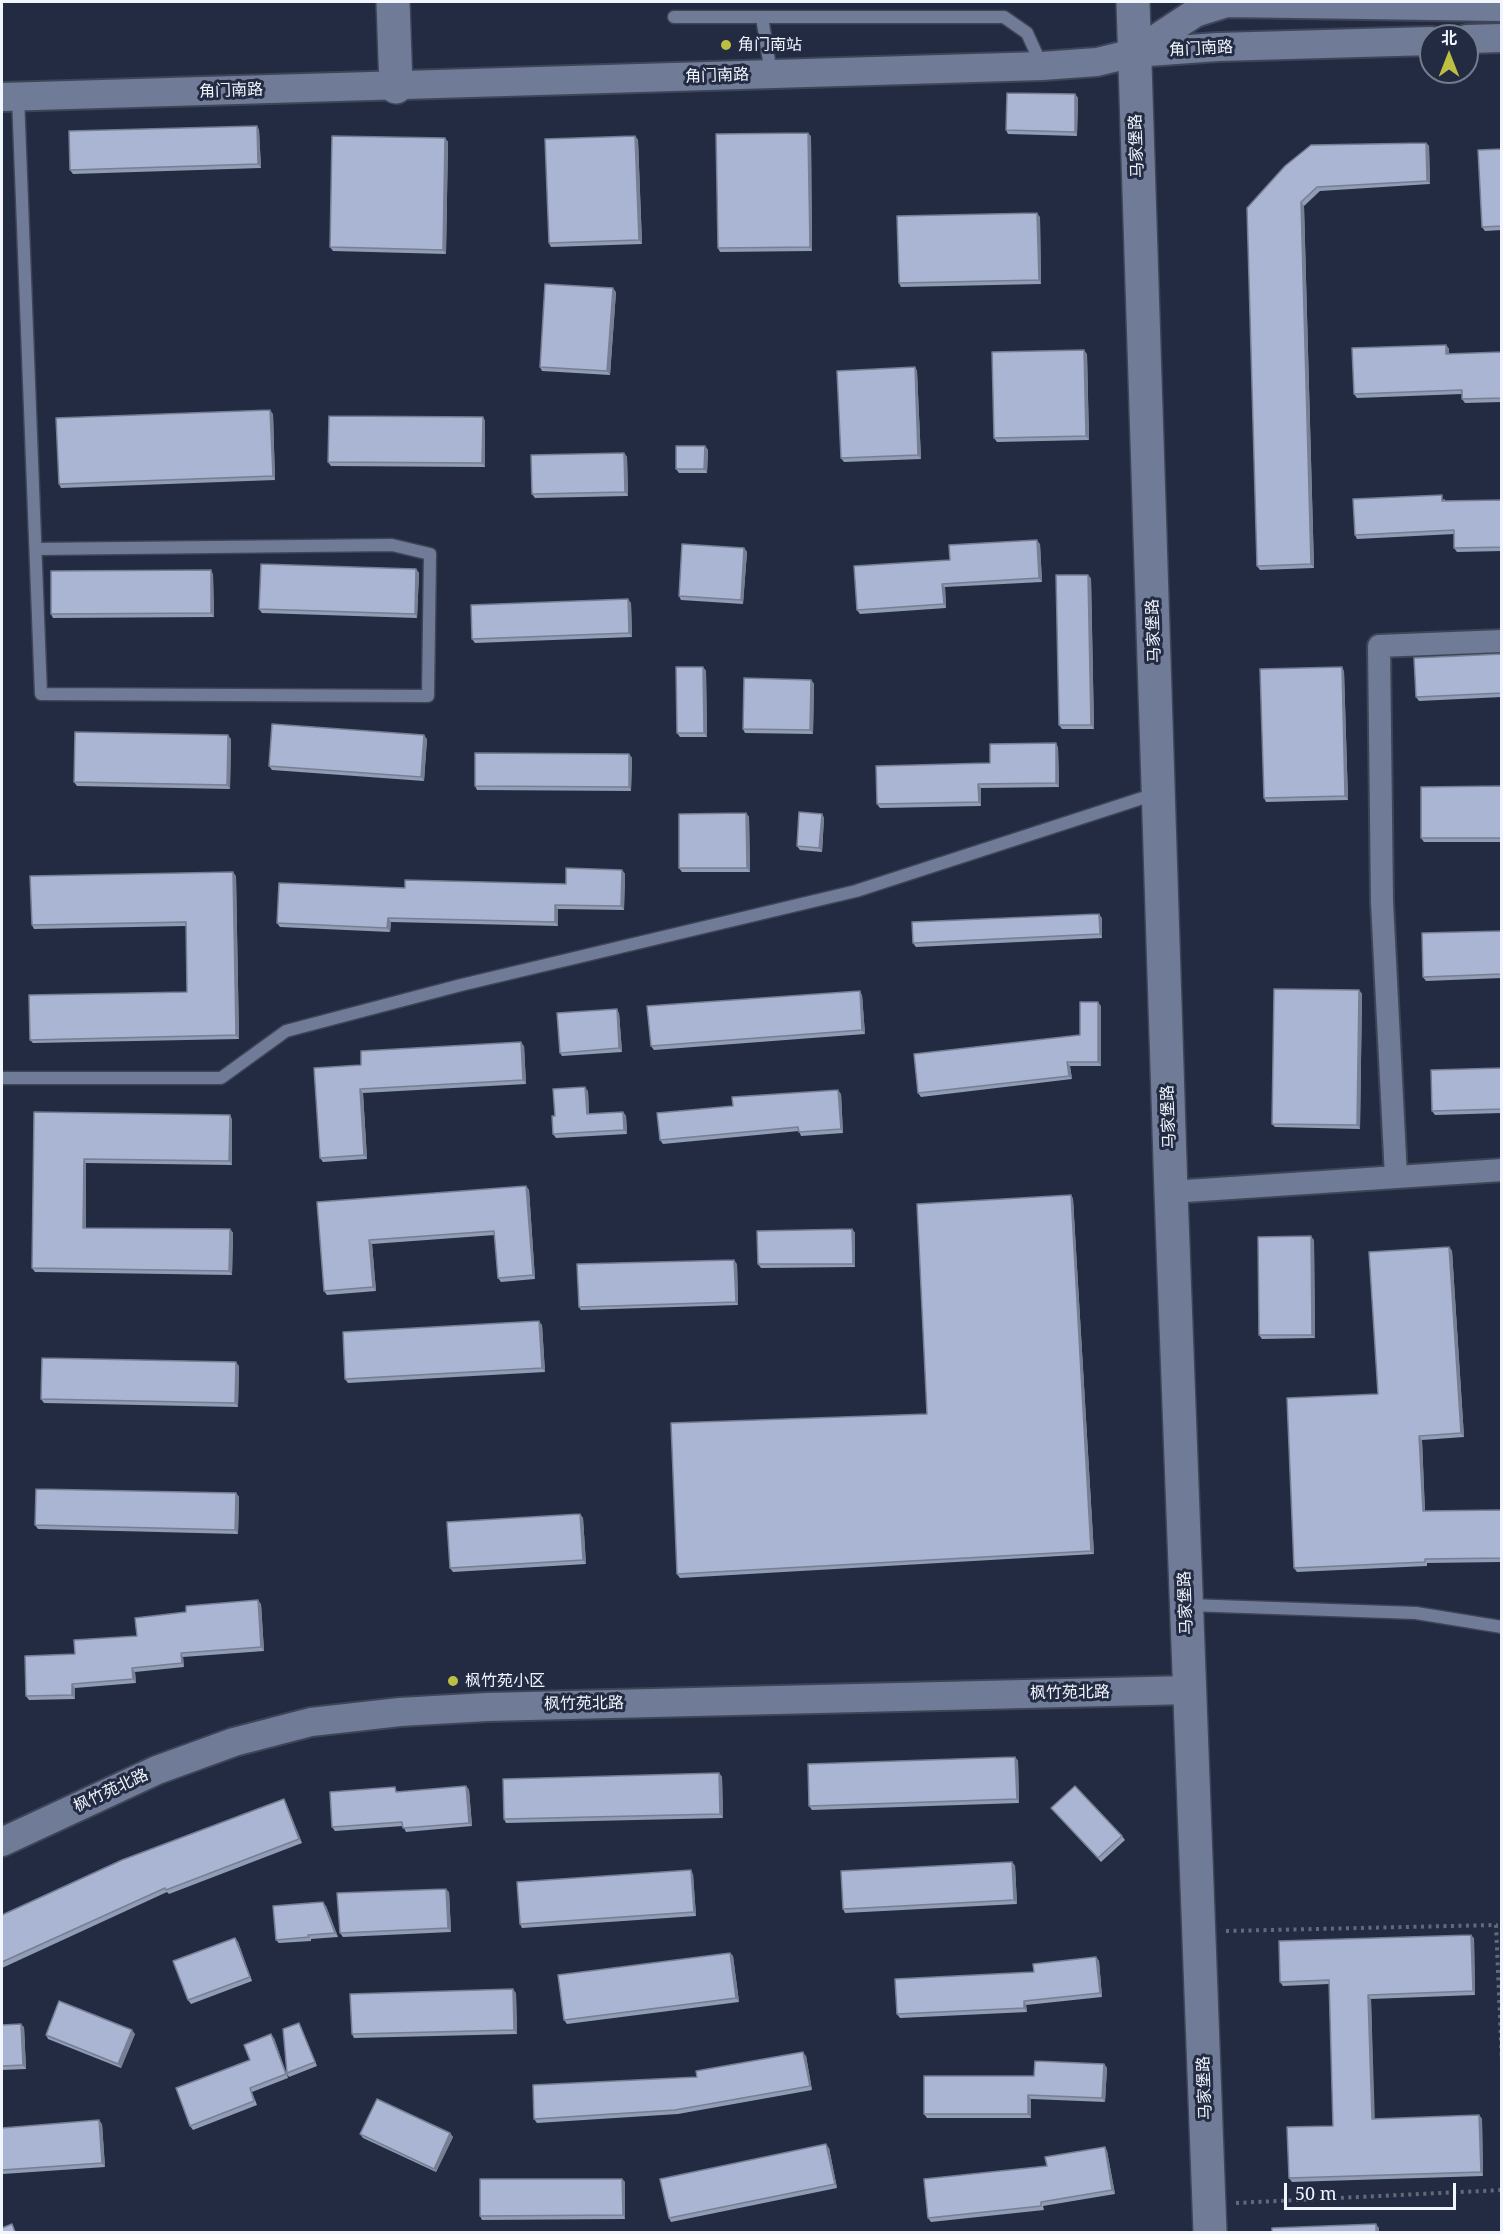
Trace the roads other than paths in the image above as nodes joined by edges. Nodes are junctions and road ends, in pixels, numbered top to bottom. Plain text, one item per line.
1 (393, 2) edge
2 (1133, 2) edge
3 (1502, 7) edge
4 (674, 17) dead end
5 (762, 17) junction
6 (1502, 38) edge
7 (1479, 39) edge
8 (1419, 40) edge
9 (1134, 53) junction
10 (1042, 66) junction
11 (771, 74) junction
12 (396, 87) junction
13 (10, 97) edge
14 (36, 549) junction
15 (1502, 641) edge
16 (1159, 793) junction
17 (2, 1078) edge
18 (1502, 1170) edge
19 (1396, 1177) junction
20 (1171, 1192) junction
21 (1186, 1605) junction
22 (1502, 1627) edge
23 (1190, 1690) junction
24 (2, 1842) edge
25 (1210, 2219) edge

1 - 12 main road
2 - 9 main road, 马家堡路
3 - 9 street
4 - 5 lane
5 - 10 lane
5 - 11 lane
6 - 7 street
8 - 9 street, 角门南路
9 - 10 street, 角门南路
9 - 16 main road, 马家堡路
10 - 11 street, 角门南路
11 - 12 street, 角门南路
12 - 13 street, 角门南路
13 - 14 lane
14 - 14 lane
15 - 19 street
16 - 17 lane
16 - 20 main road, 马家堡路
18 - 19 street
19 - 20 street
20 - 21 main road, 马家堡路
21 - 22 lane
21 - 23 main road, 马家堡路
23 - 24 street, 枫竹苑北路
23 - 25 main road, 马家堡路

